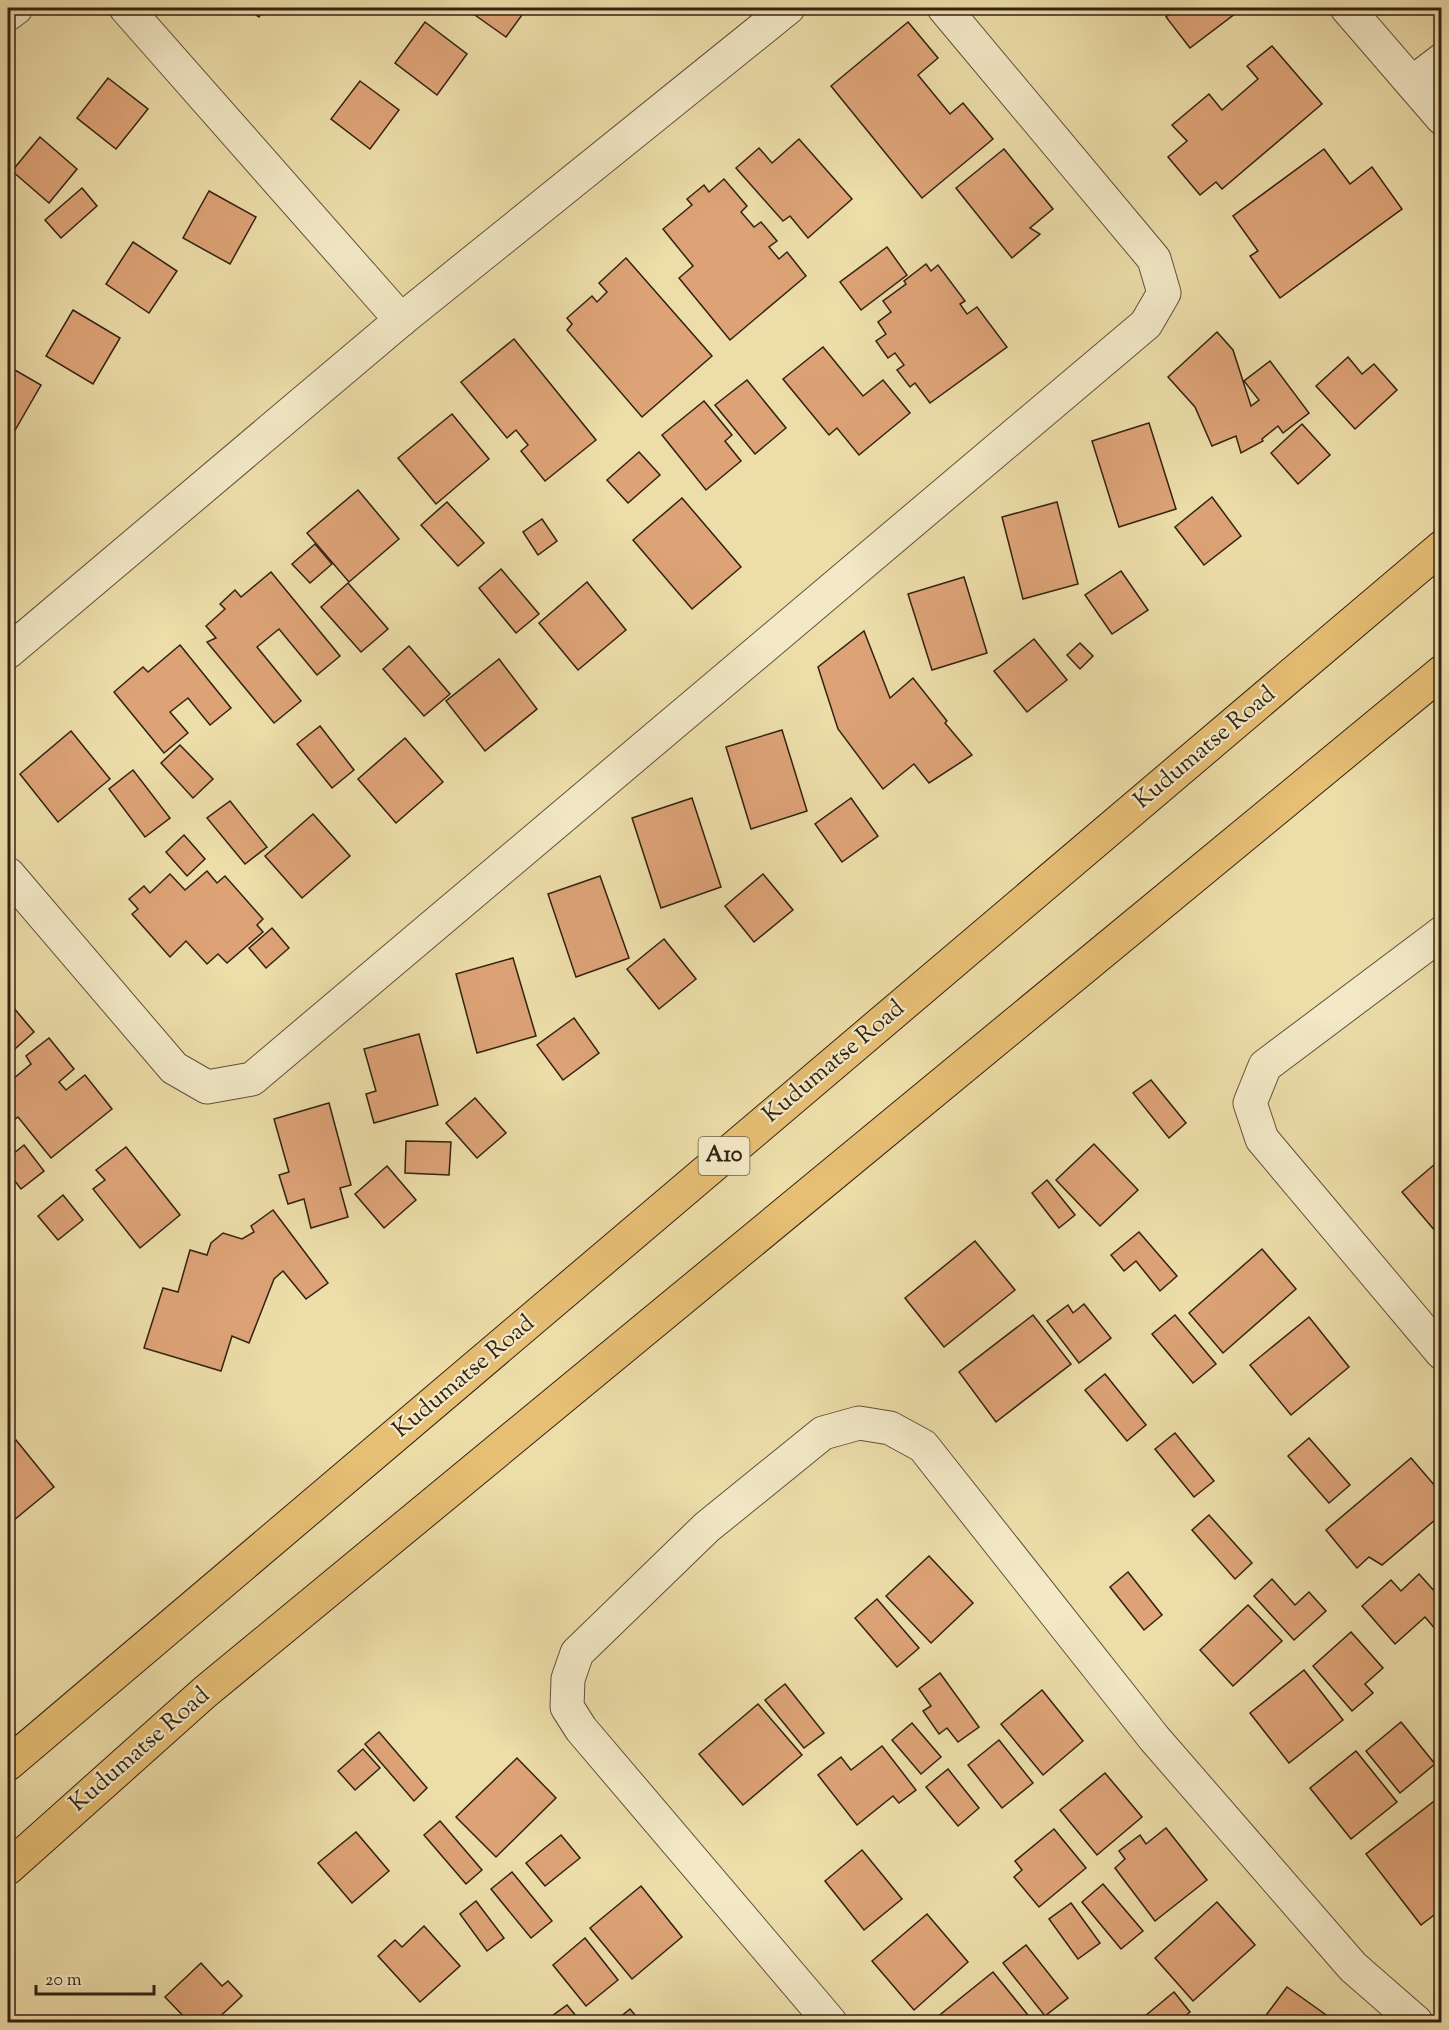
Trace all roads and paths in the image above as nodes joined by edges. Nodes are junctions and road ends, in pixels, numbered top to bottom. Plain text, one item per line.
1 (16, 8) edge
2 (126, 8) edge
3 (788, 8) edge
4 (944, 8) edge
5 (1347, 8) edge
6 (8, 14) edge
7 (1442, 60) edge
8 (1412, 83) junction
9 (1442, 118) edge
10 (400, 320) junction
11 (1442, 547) edge
12 (8, 652) edge
13 (1442, 672) edge
14 (8, 874) edge
15 (1442, 933) edge
16 (1442, 1353) edge
17 (8, 1764) edge
18 (8, 1868) edge
19 (830, 2022) edge
20 (1416, 2022) edge

1 - 6 street
2 - 10 street
3 - 10 street
4 - 14 street
5 - 8 street
7 - 8 street
8 - 9 street
10 - 12 street
11 - 17 main road, Kudumatse Road / A10
13 - 18 main road, Kudumatse Road
15 - 16 street
19 - 20 street

